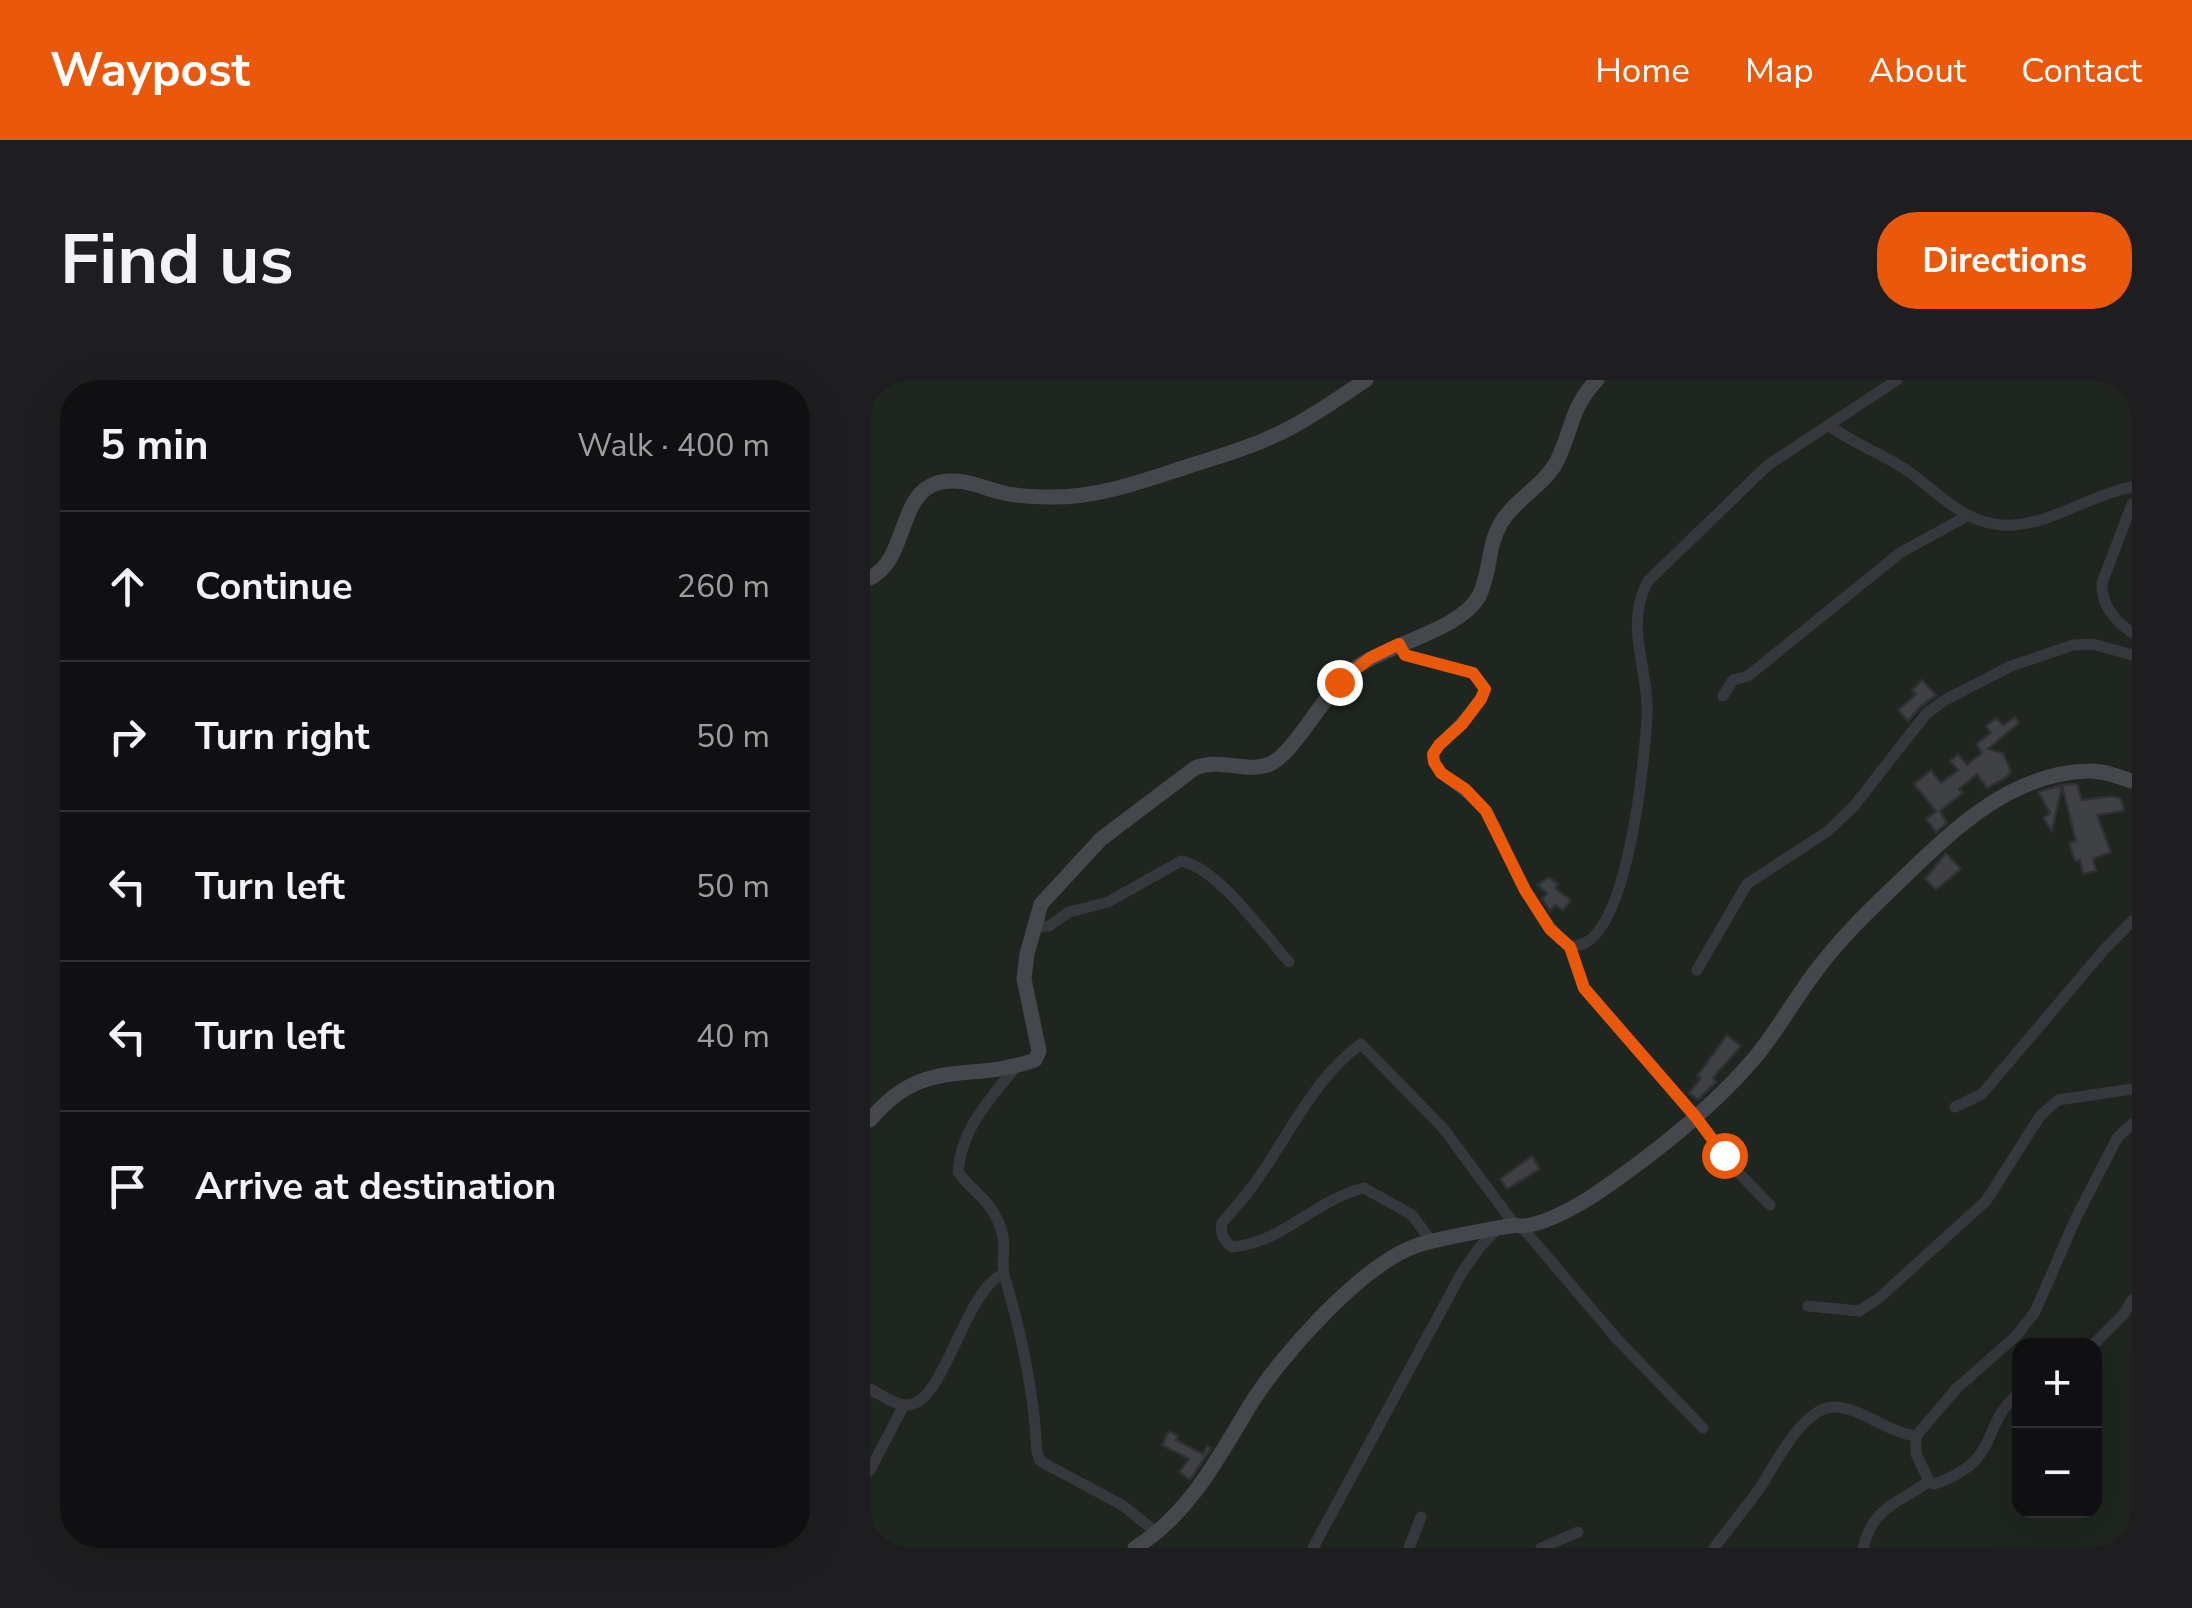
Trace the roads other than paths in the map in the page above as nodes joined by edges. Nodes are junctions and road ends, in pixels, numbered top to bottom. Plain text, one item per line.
1 (1366, 380) edge
2 (1596, 380) edge
3 (1897, 380) edge
4 (1830, 426) junction
5 (2132, 487) edge
6 (2132, 504) edge
7 (1967, 516) junction
8 (870, 578) edge
9 (2132, 633) edge
10 (1399, 644) junction
11 (2132, 655) edge
12 (1723, 696) dead end
13 (2132, 781) edge
14 (2132, 922) edge
15 (1033, 928) junction
16 (1570, 947) junction
17 (1289, 962) dead end
18 (1697, 970) dead end
19 (1015, 1068) junction
20 (2132, 1089) edge
21 (1956, 1107) dead end
22 (1695, 1116) junction
23 (870, 1120) edge
24 (2132, 1124) edge
25 (1770, 1205) dead end
26 (1512, 1226) junction
27 (1432, 1242) junction
28 (1004, 1274) junction
29 (2132, 1300) edge
30 (1808, 1306) dead end
31 (2100, 1338) edge
32 (870, 1388) edge
33 (2012, 1402) edge
34 (904, 1405) junction
35 (1702, 1428) dead end
36 (1916, 1436) junction
37 (870, 1470) edge
38 (1929, 1480) junction
39 (1420, 1517) dead end
40 (1156, 1532) junction
41 (1578, 1532) dead end
42 (1135, 1548) edge
43 (1313, 1548) edge
44 (1409, 1548) edge
45 (1541, 1548) edge
46 (1714, 1548) edge
47 (1864, 1548) edge

1 - 8 street
2 - 10 street
3 - 4 street
4 - 7 street
4 - 16 street
5 - 7 street
6 - 9 street
7 - 12 street
10 - 15 street
10 - 16 street
11 - 18 street
13 - 22 street
14 - 21 street
15 - 17 street
15 - 19 street
16 - 22 street
19 - 23 street
19 - 28 street
20 - 30 street
22 - 25 street
22 - 26 street
24 - 36 street
26 - 27 street
26 - 27 street
26 - 35 street
26 - 43 street
27 - 40 street
28 - 34 street
28 - 40 street
29 - 31 street
32 - 34 street
33 - 38 street
34 - 37 street
36 - 38 street
36 - 46 street
38 - 47 street
39 - 44 street
40 - 42 street
41 - 45 street

